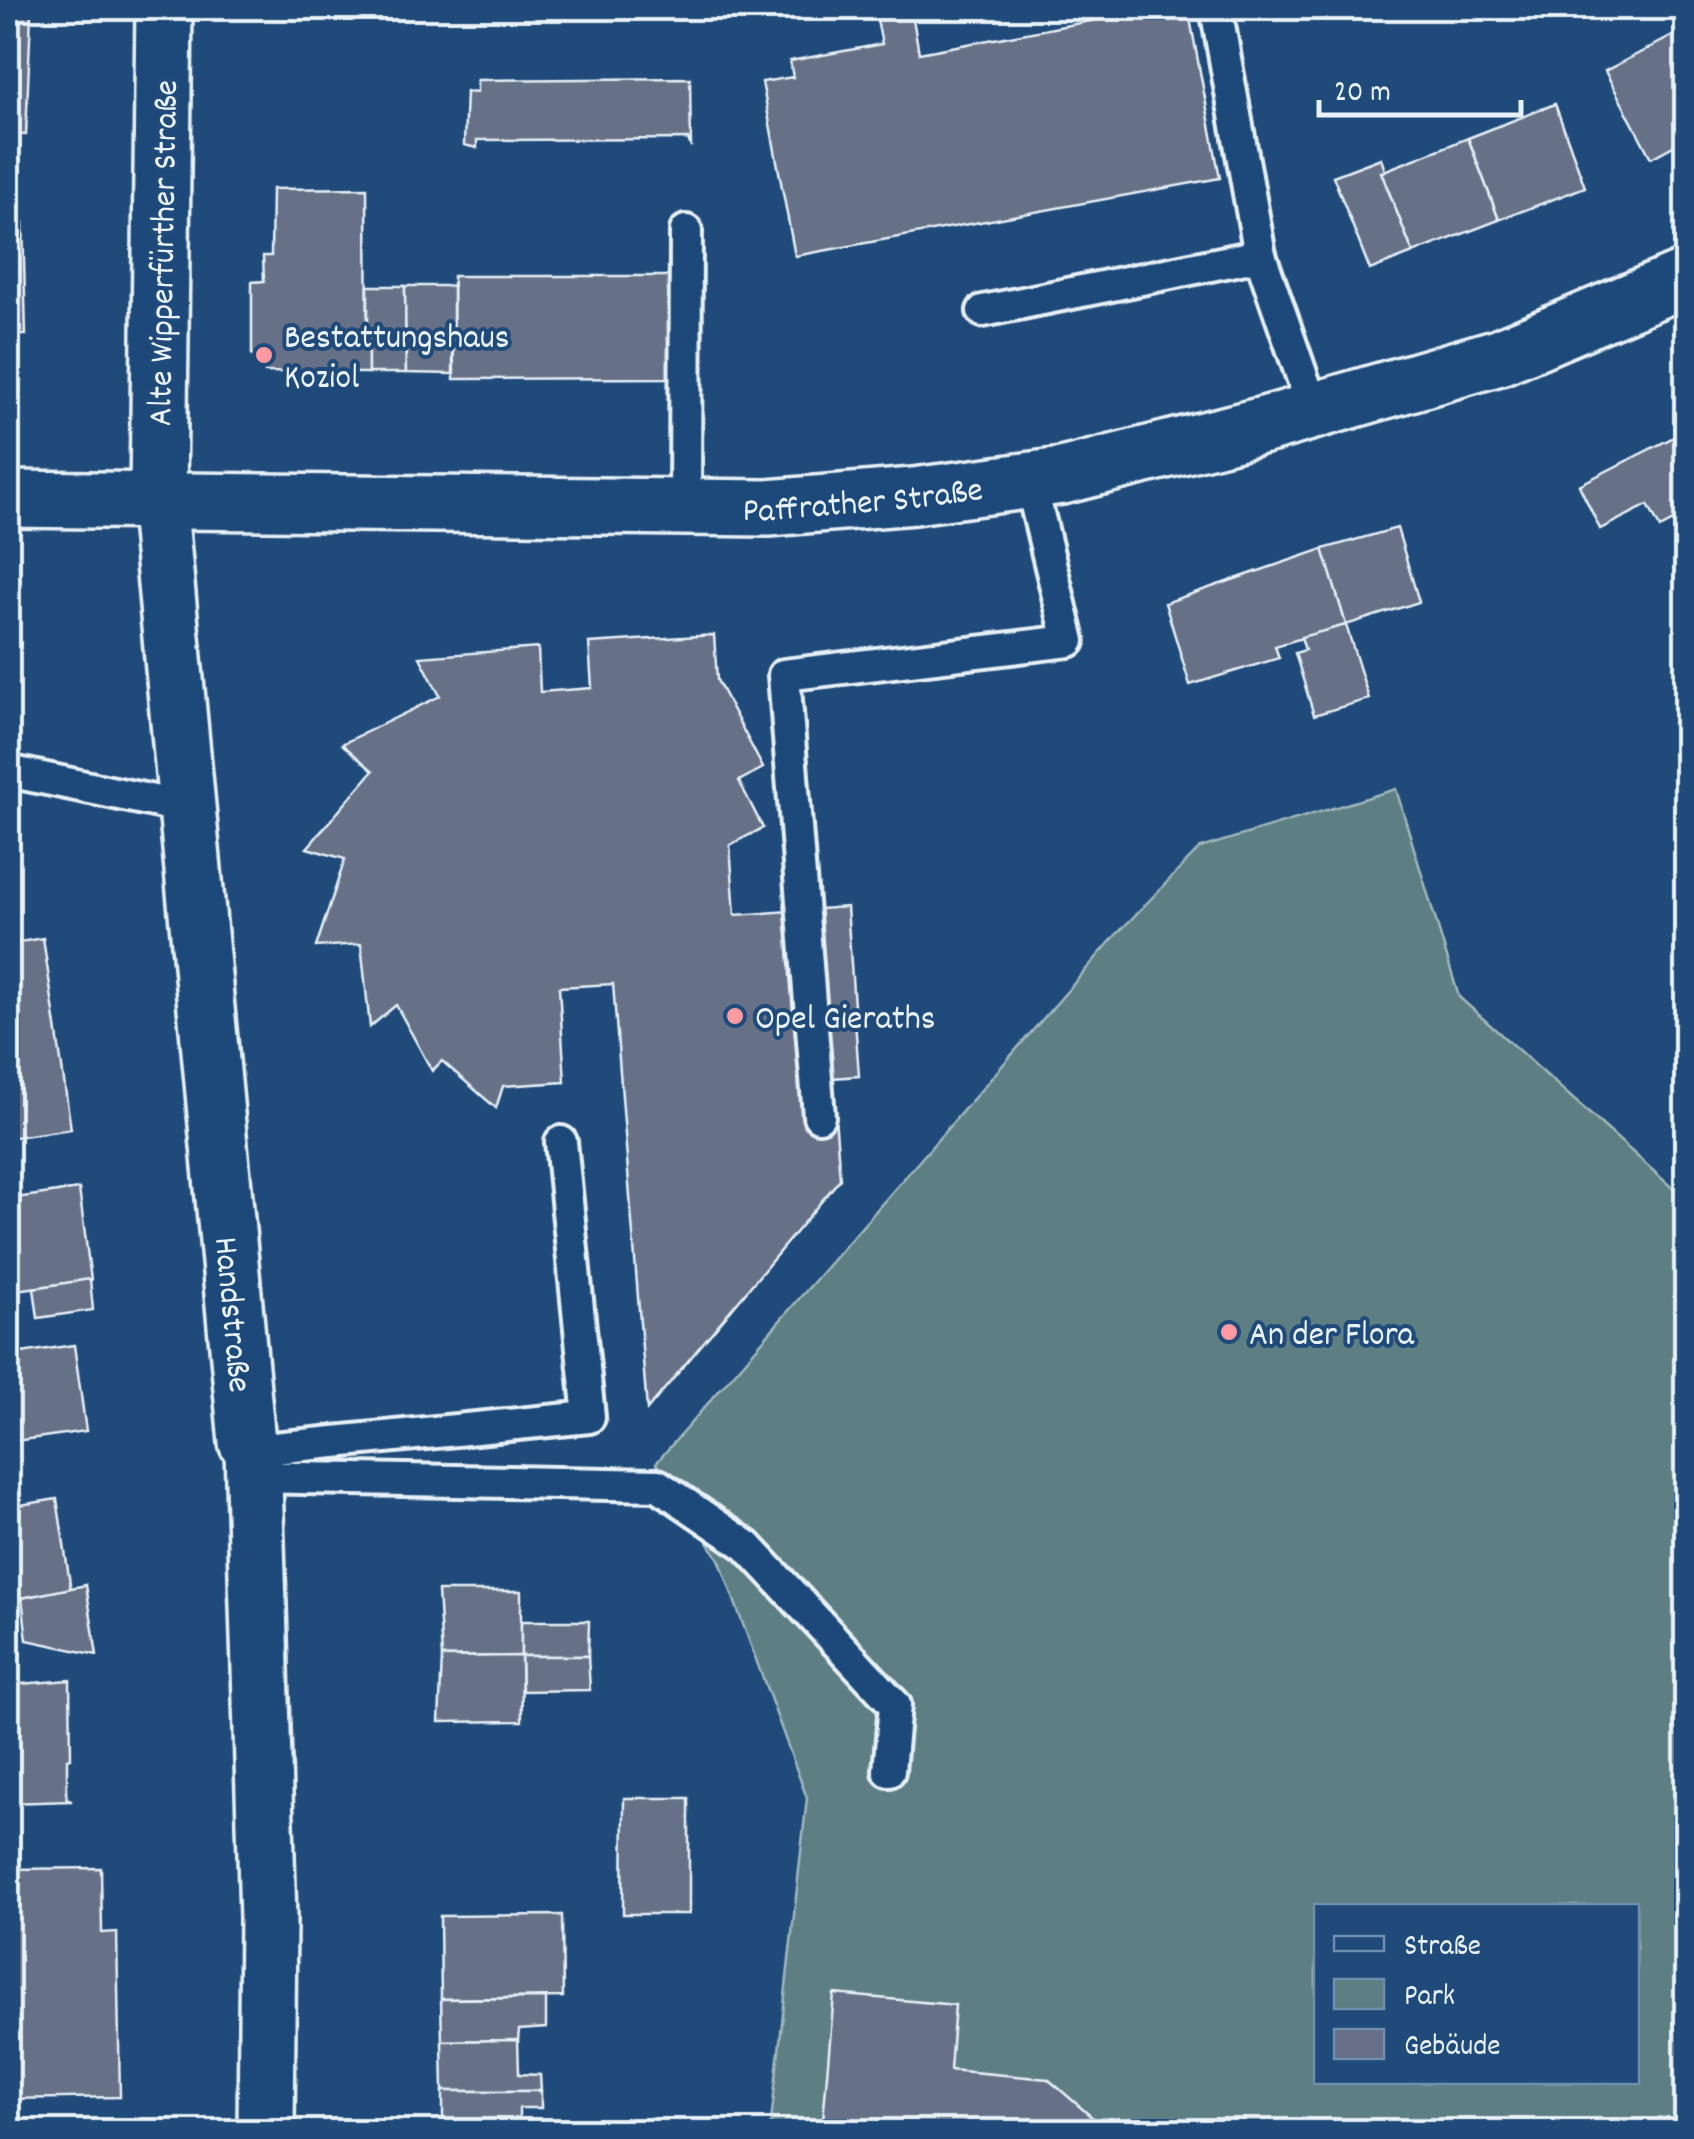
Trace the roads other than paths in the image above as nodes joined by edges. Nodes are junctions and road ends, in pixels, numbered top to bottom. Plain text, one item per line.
1 (164, 8) edge
2 (1216, 8) edge
3 (686, 231) dead end
4 (1260, 254) junction
5 (1686, 278) edge
6 (983, 311) dead end
7 (1314, 411) junction
8 (1030, 480) junction
9 (8, 499) edge
10 (158, 499) junction
11 (685, 507) junction
12 (8, 771) edge
13 (187, 808) junction
14 (819, 1116) dead end
15 (561, 1142) dead end
16 (252, 1464) junction
17 (889, 1771) dead end
18 (266, 2132) edge

1 - 10 main road, Alte Wipperfürther Straße
2 - 4 lane
3 - 11 lane
4 - 6 lane
4 - 7 lane
5 - 7 main road, Paffrather Straße
7 - 8 main road, Paffrather Straße
8 - 11 main road, Paffrather Straße
8 - 14 lane
9 - 10 main road, Paffrather Straße
10 - 11 main road, Paffrather Straße
10 - 13 main road, Handstraße
12 - 13 lane
13 - 16 main road, Handstraße
15 - 16 lane
16 - 17 lane
16 - 18 main road, Handstraße

